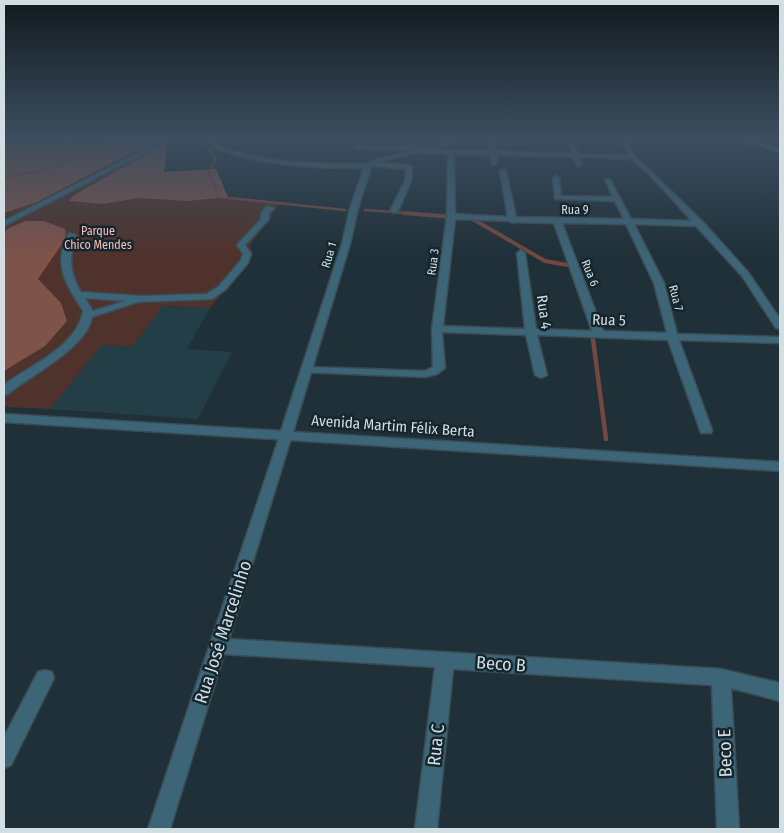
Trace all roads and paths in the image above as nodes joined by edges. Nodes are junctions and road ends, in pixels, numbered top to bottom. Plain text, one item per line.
1 (95, 177) edge
2 (365, 177) edge
3 (408, 177) edge
4 (451, 177) edge
5 (504, 177) edge
6 (653, 177) edge
7 (556, 178) dead end
8 (608, 180) dead end
9 (616, 199) junction
10 (270, 208) dead end
11 (394, 211) dead end
12 (451, 216) junction
13 (512, 220) junction
14 (557, 221) junction
15 (628, 221) junction
16 (4, 224) edge
17 (700, 224) junction
18 (72, 235) dead end
19 (521, 253) dead end
20 (78, 295) junction
21 (142, 299) junction
22 (89, 316) junction
23 (780, 326) edge
24 (437, 329) junction
25 (531, 332) junction
26 (599, 335) junction
27 (673, 338) junction
28 (780, 340) edge
29 (307, 370) junction
30 (541, 375) dead end
31 (4, 391) edge
32 (4, 418) edge
33 (706, 430) dead end
34 (286, 435) junction
35 (780, 467) edge
36 (219, 646) junction
37 (445, 660) junction
38 (45, 678) dead end
39 (721, 678) junction
40 (780, 692) edge
41 (4, 758) edge
42 (159, 829) edge
43 (426, 829) edge
44 (728, 829) edge

1 - 16 street
2 - 29 street, Rua 1
3 - 11 street
4 - 12 street, Rua 3
5 - 13 street
6 - 17 street
7 - 9 street
8 - 9 street, Rua 7
9 - 15 street, Rua 7
10 - 21 street
12 - 13 street, Rua 9
12 - 24 street, Rua 3
13 - 14 street, Rua 9
14 - 15 street, Rua 9
14 - 26 street, Rua 6
15 - 17 street, Rua 9
15 - 27 street, Rua 7
17 - 23 street
18 - 20 street
19 - 25 street, Rua 4
20 - 21 street
20 - 22 street
21 - 22 street
22 - 31 street
24 - 25 street, Rua 5
24 - 29 street, Rua 3
25 - 26 street, Rua 5
25 - 30 street, Rua 4
26 - 27 street, Rua 5
27 - 28 street, Rua 5
27 - 33 street, Rua 7
29 - 34 street, Rua 1
32 - 34 street, Avenida Martim Félix Berta
34 - 35 street, Avenida Martim Félix Berta
34 - 36 street, Rua José Marcelinho
36 - 37 street, Beco B
36 - 42 street, Rua José Marcelinho
37 - 39 street, Beco B
37 - 43 street, Rua C
38 - 41 street
39 - 40 street, Beco B
39 - 44 street, Beco E

